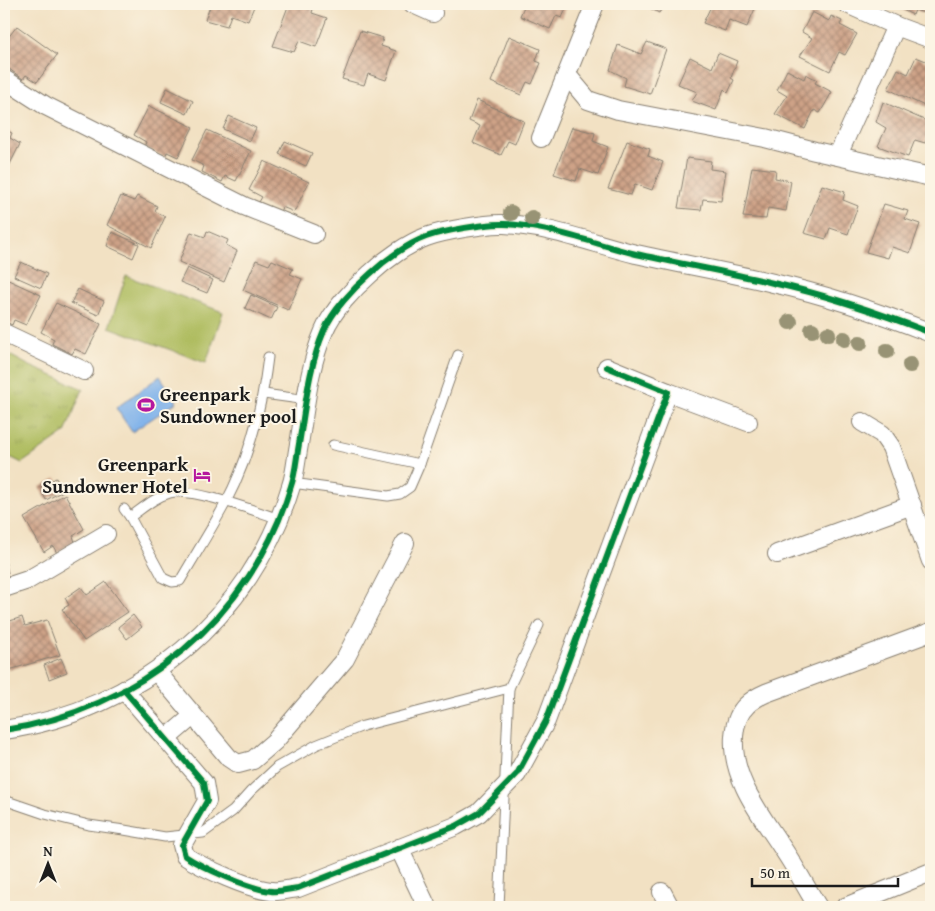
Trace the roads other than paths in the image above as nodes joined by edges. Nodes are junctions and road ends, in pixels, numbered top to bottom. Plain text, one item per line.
1 (413, 4) edge
2 (595, 4) edge
3 (847, 4) edge
4 (433, 13) dead end
5 (896, 26) junction
6 (931, 39) edge
7 (567, 75) junction
8 (4, 79) edge
9 (541, 138) dead end
10 (838, 155) junction
11 (931, 178) edge
12 (314, 234) dead end
13 (931, 332) edge
14 (4, 334) edge
15 (458, 355) dead end
16 (268, 357) dead end
17 (607, 367) dead end
18 (84, 371) dead end
19 (668, 392) junction
20 (264, 394) junction
21 (307, 400) junction
22 (748, 422) dead end
23 (862, 422) dead end
24 (333, 445) dead end
25 (420, 464) junction
26 (292, 483) junction
27 (226, 502) junction
28 (912, 505) junction
29 (124, 508) dead end
30 (130, 517) junction
31 (280, 519) junction
32 (106, 534) dead end
33 (405, 543) dead end
34 (777, 554) dead end
35 (931, 561) edge
36 (4, 588) edge
37 (538, 625) dead end
38 (931, 632) edge
39 (157, 672) junction
40 (509, 688) junction
41 (124, 690) junction
42 (194, 716) junction
43 (4, 730) edge
44 (166, 739) junction
45 (505, 788) junction
46 (4, 800) edge
47 (187, 834) junction
48 (398, 848) junction
49 (931, 872) edge
50 (428, 907) edge
51 (499, 907) edge
52 (818, 907) edge
53 (845, 907) edge

1 - 4 street
2 - 7 street
3 - 5 street
5 - 6 street
5 - 10 street
7 - 9 street
7 - 10 street
8 - 12 street
10 - 11 street
13 - 21 street
14 - 18 street
15 - 25 lane
16 - 20 lane
17 - 19 street
19 - 22 street
19 - 45 street
20 - 21 lane
20 - 27 lane
21 - 26 street
23 - 28 street
24 - 25 lane
25 - 26 lane
26 - 31 street
27 - 30 lane
27 - 30 lane
27 - 31 lane
28 - 34 street
28 - 35 street
29 - 30 lane
31 - 39 street
32 - 36 street
33 - 42 street
37 - 40 lane
38 - 52 street
39 - 41 street
39 - 42 street
40 - 45 lane
40 - 47 lane
41 - 43 street
41 - 44 street
42 - 44 street
44 - 47 street
45 - 48 street
45 - 51 lane
46 - 47 lane
47 - 48 street
48 - 50 street
49 - 53 street

